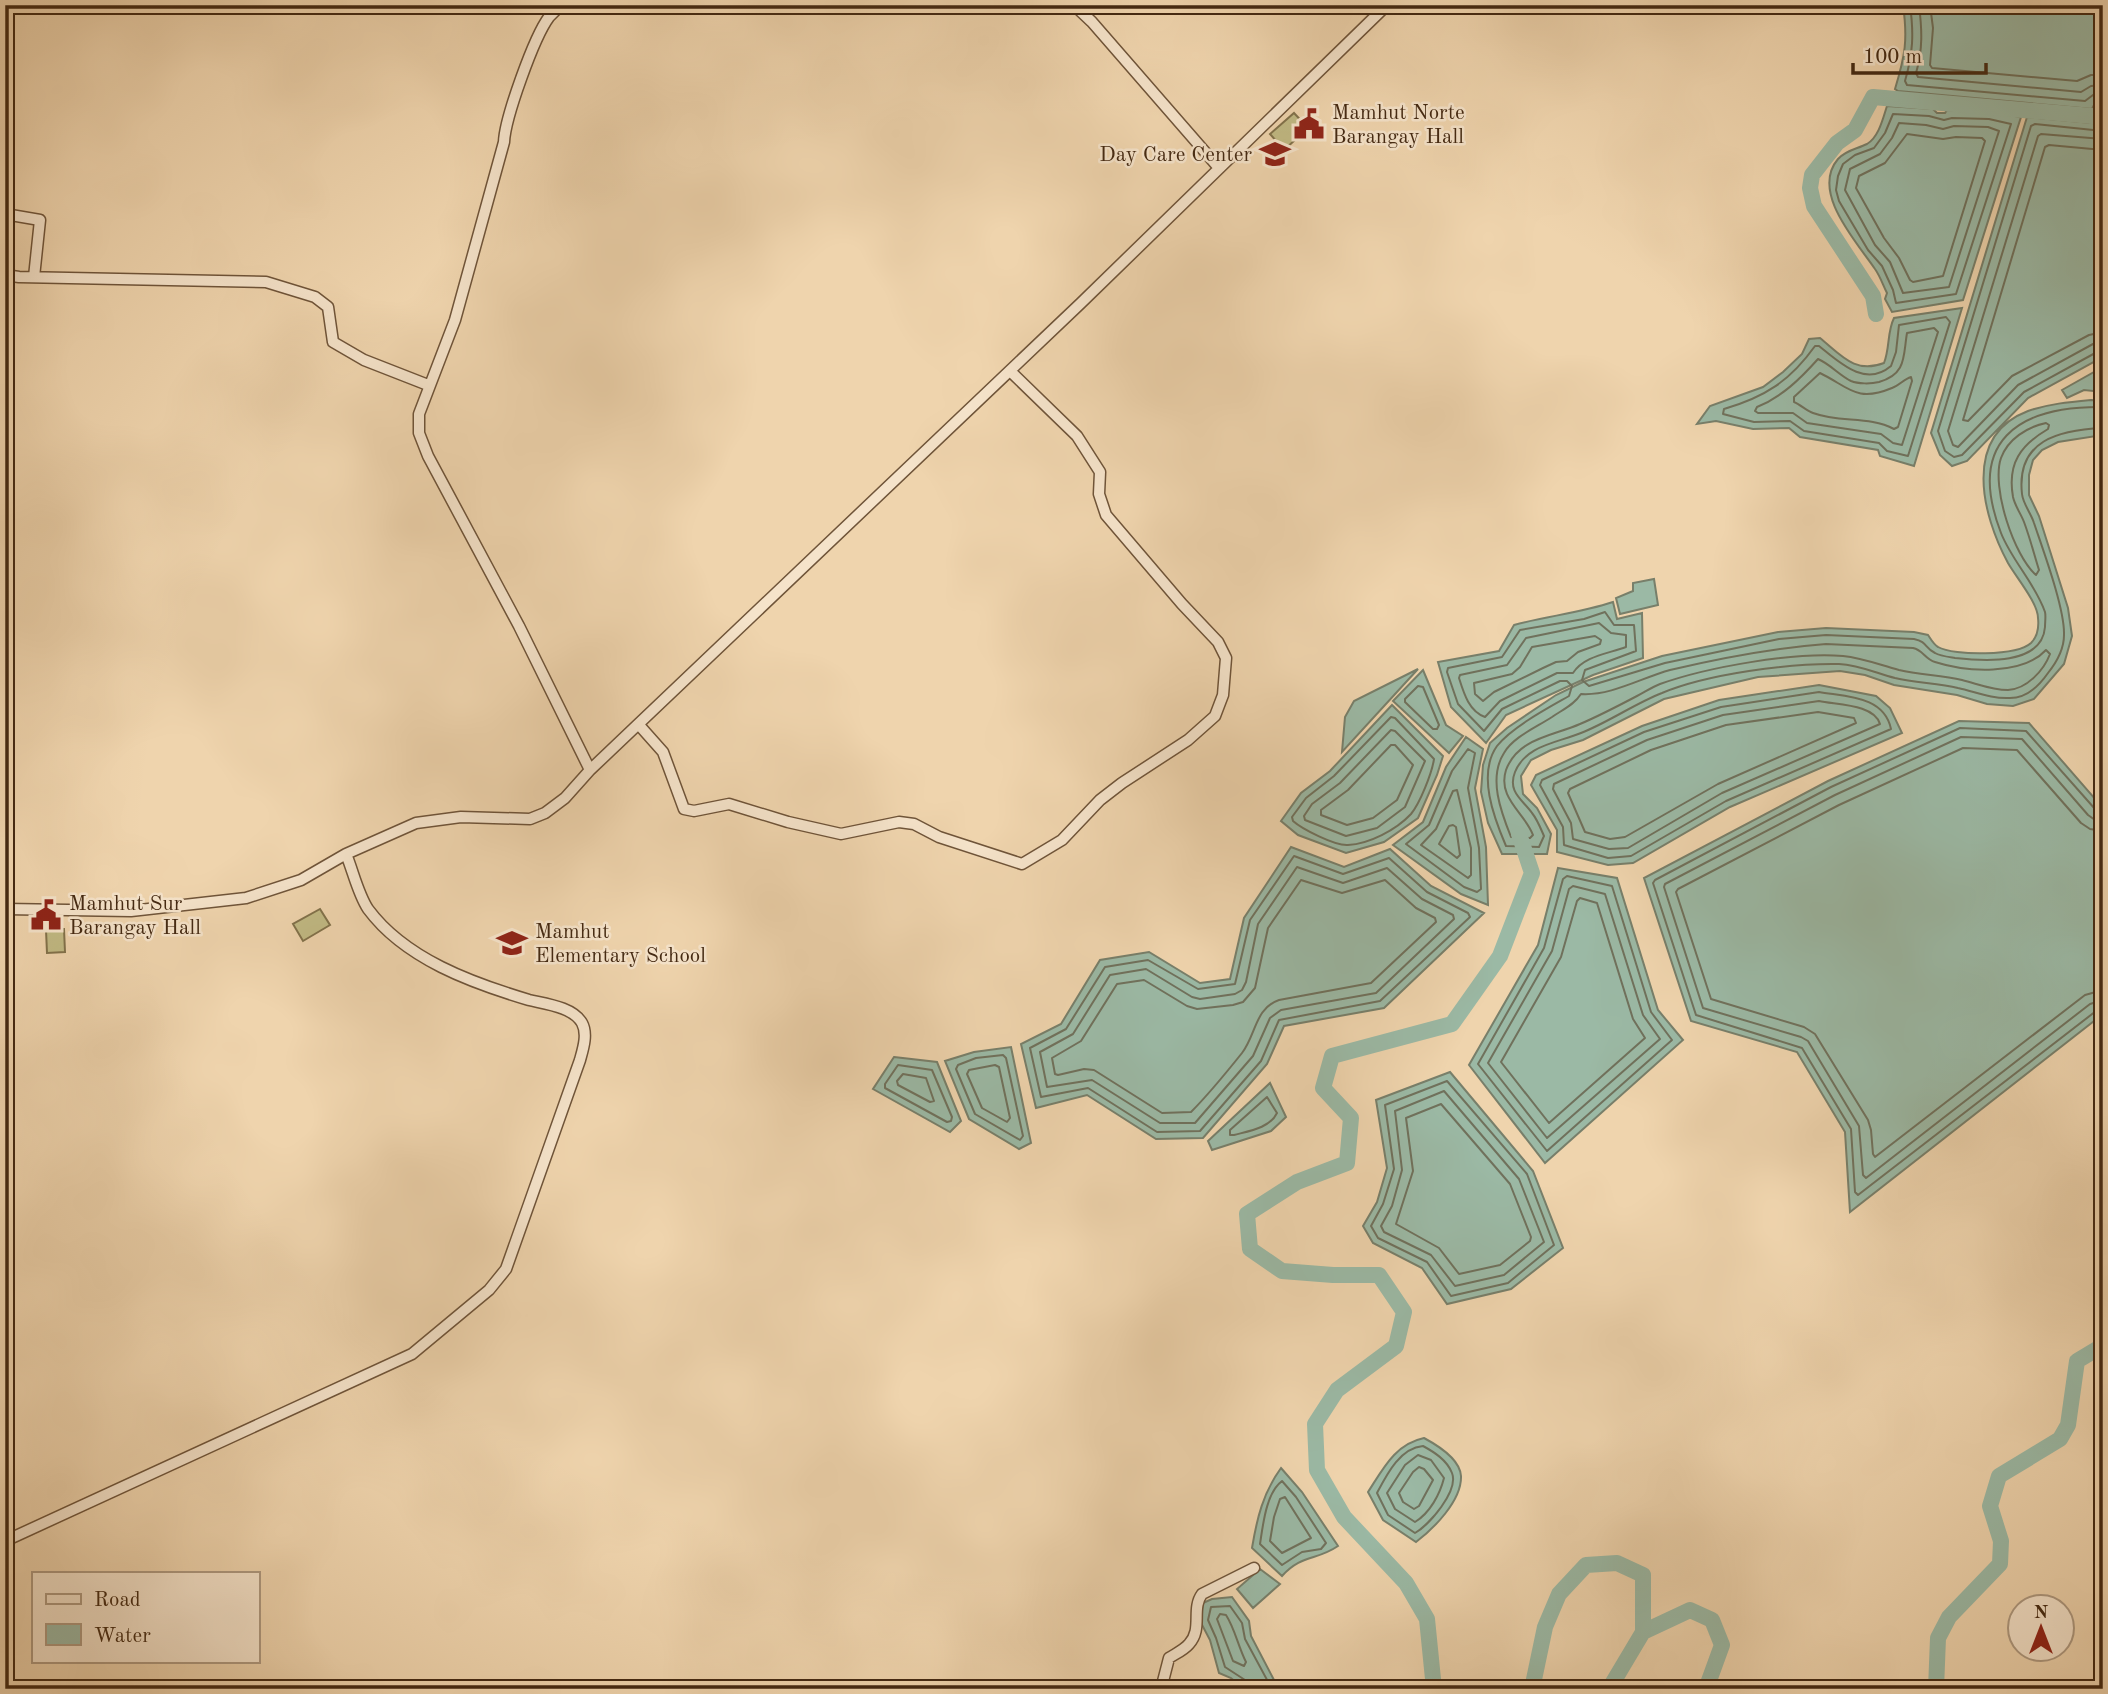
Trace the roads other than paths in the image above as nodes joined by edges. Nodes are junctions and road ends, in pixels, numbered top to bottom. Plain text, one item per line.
1 (561, 5) edge
2 (1074, 5) edge
3 (1387, 5) edge
4 (1219, 168) junction
5 (5, 214) edge
6 (5, 275) edge
7 (34, 277) junction
8 (1010, 371) junction
9 (428, 385) junction
10 (639, 725) junction
11 (590, 770) junction
12 (346, 854) junction
13 (5, 909) edge
14 (5, 1541) edge
15 (1254, 1567) dead end
16 (1161, 1689) edge

1 - 9 street
2 - 4 street
3 - 4 street
4 - 8 street
5 - 7 street
6 - 7 street
7 - 9 street
8 - 10 street
8 - 10 street
9 - 11 street
10 - 11 street
11 - 12 street
12 - 13 street
12 - 14 street
15 - 16 street

